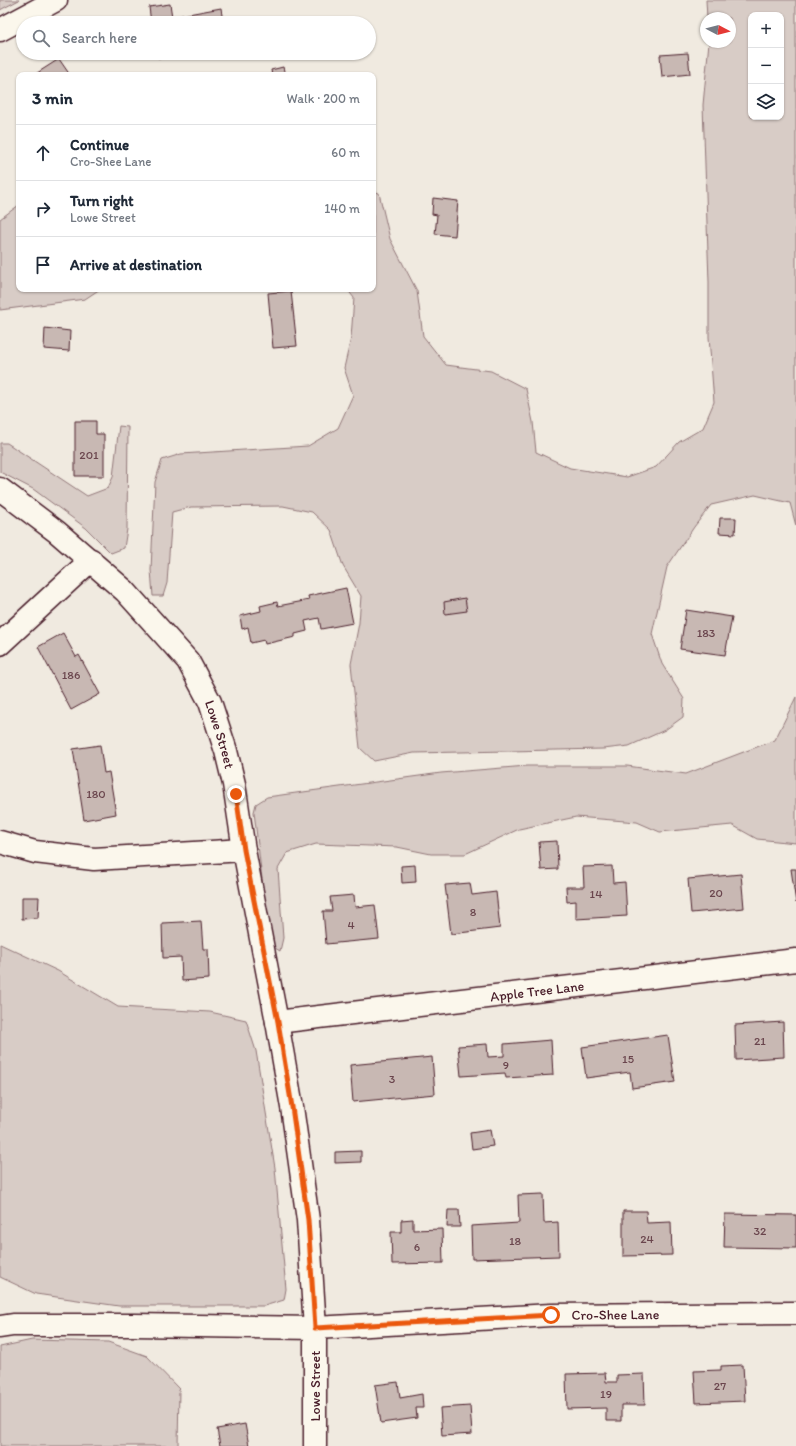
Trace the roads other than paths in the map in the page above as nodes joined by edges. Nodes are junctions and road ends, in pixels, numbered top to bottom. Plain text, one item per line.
1 (56, 0) edge
2 (26, 16) edge
3 (16, 21) edge
4 (0, 30) edge
5 (0, 489) edge
6 (91, 560) junction
7 (0, 644) edge
8 (0, 842) edge
9 (244, 850) junction
10 (796, 960) edge
11 (278, 1022) junction
12 (796, 1313) edge
13 (0, 1327) edge
14 (315, 1328) junction
15 (314, 1446) edge

1 - 2 street
3 - 4 street
5 - 6 street, Lowe Street
6 - 7 street
6 - 9 street, Lowe Street
8 - 9 street
9 - 11 street, Lowe Street
10 - 11 street, Apple Tree Lane
11 - 14 street, Lowe Street
12 - 14 street, Cro-Shee Lane
13 - 14 street, Cro-Shee Lane
14 - 15 street, Lowe Street

